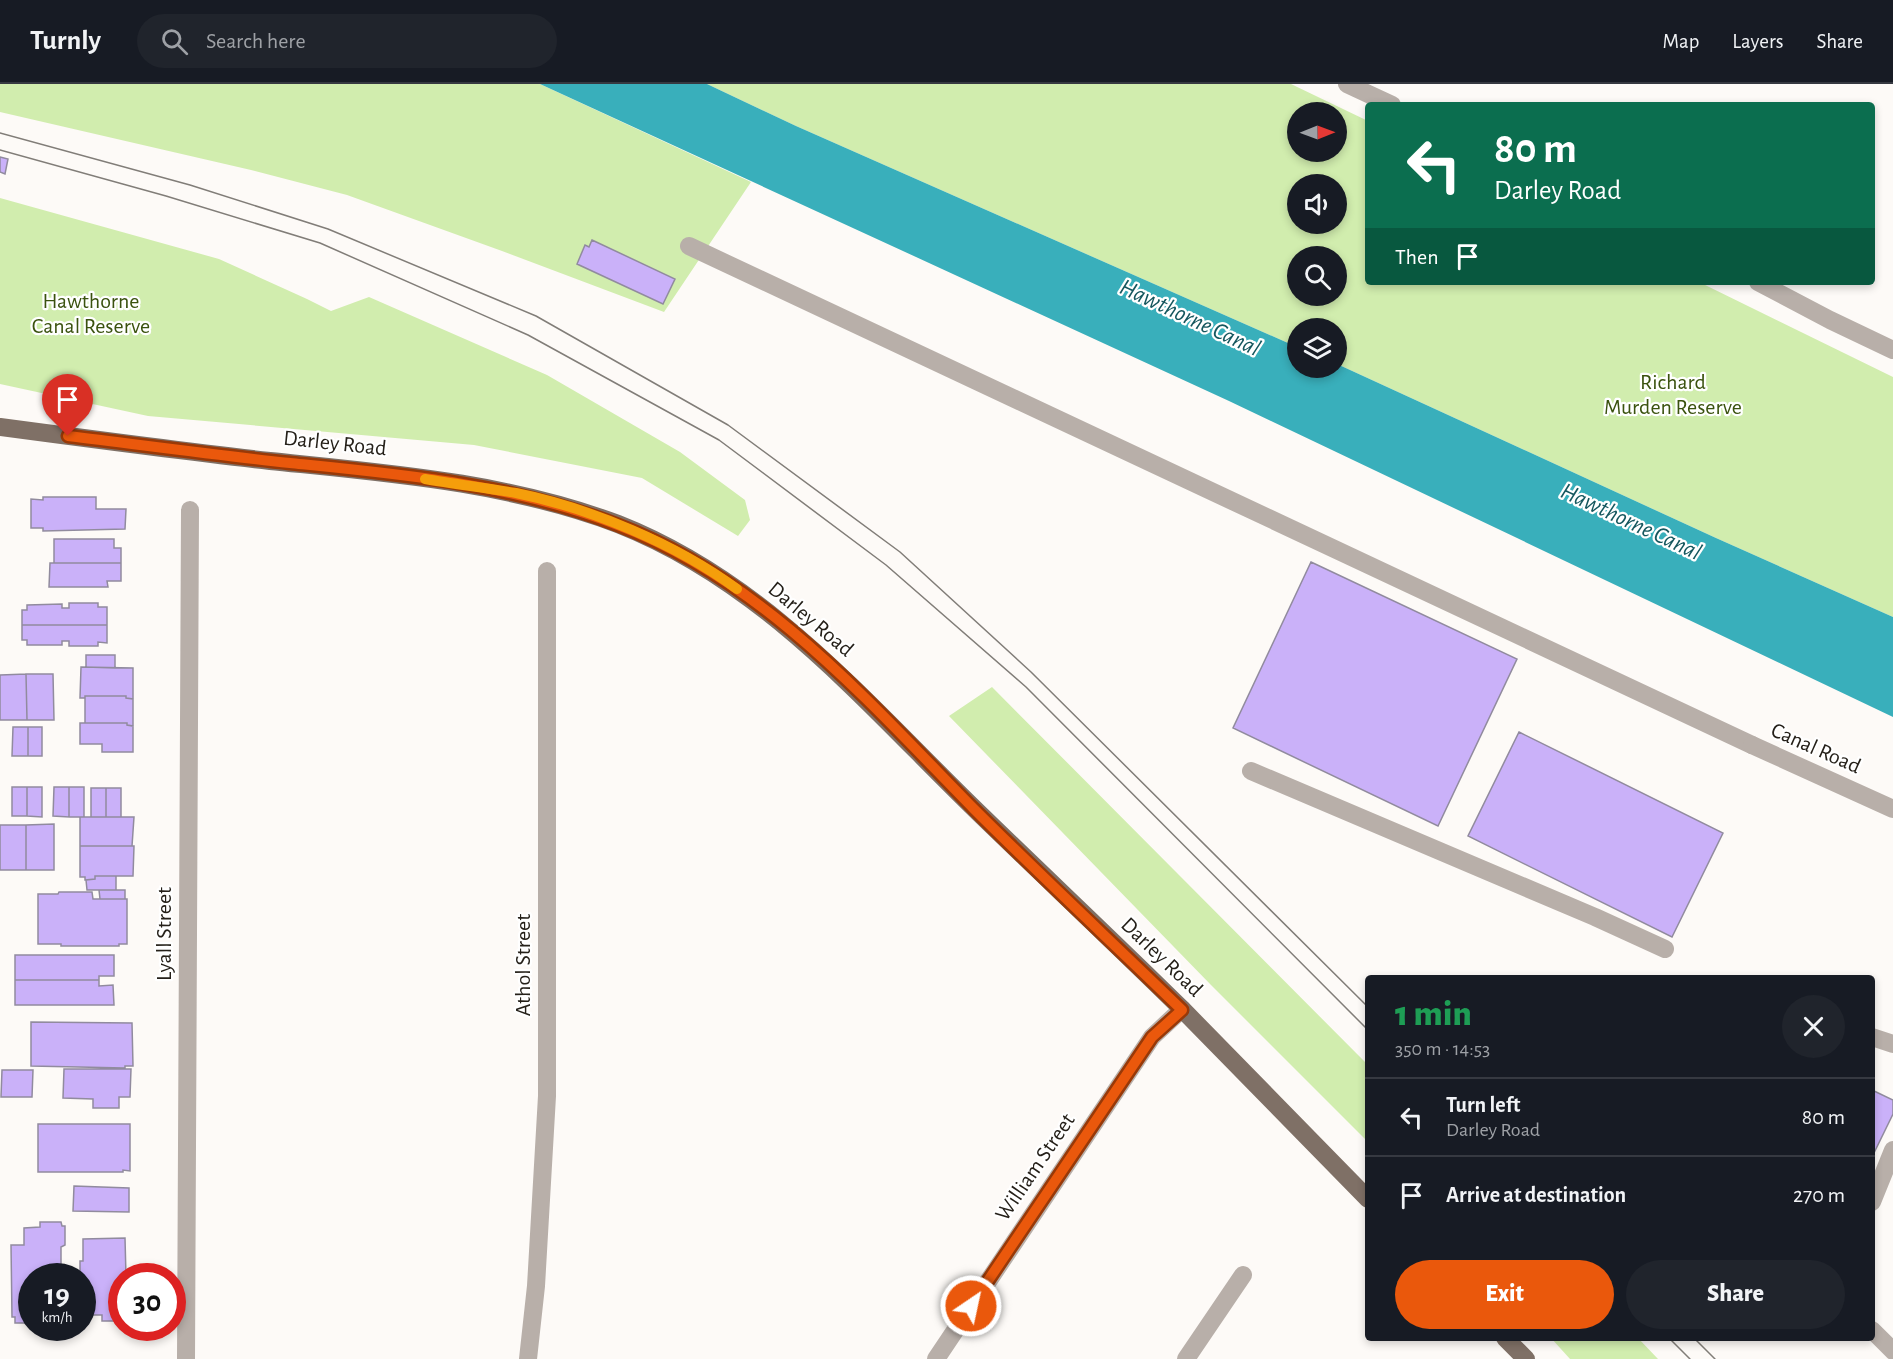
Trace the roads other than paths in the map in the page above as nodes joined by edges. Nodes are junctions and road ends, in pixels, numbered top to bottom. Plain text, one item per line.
1 (1347, 84) edge
2 (1386, 102) edge
3 (689, 246) dead end
4 (1764, 285) edge
5 (1893, 350) edge
6 (0, 427) edge
7 (190, 510) dead end
8 (547, 571) dead end
9 (1251, 771) dead end
10 (1893, 809) edge
11 (1665, 949) dead end
12 (1182, 1010) junction
13 (1875, 1038) edge
14 (1893, 1044) edge
15 (1893, 1150) edge
16 (1875, 1195) edge
17 (1365, 1196) edge
18 (1243, 1275) dead end
19 (1875, 1333) edge
20 (1508, 1341) edge
21 (1893, 1351) edge
22 (186, 1359) edge
23 (528, 1359) edge
24 (936, 1359) edge
25 (1186, 1359) edge
26 (1526, 1359) edge

1 - 2 street
3 - 10 street, Canal Road
4 - 5 street
6 - 12 main road, Darley Road
7 - 22 street, Lyall Street
8 - 23 street, Athol Street
9 - 11 street
12 - 17 main road, Darley Road
12 - 24 street, William Street
13 - 14 street
15 - 16 street
18 - 25 street
19 - 21 street
20 - 26 main road

